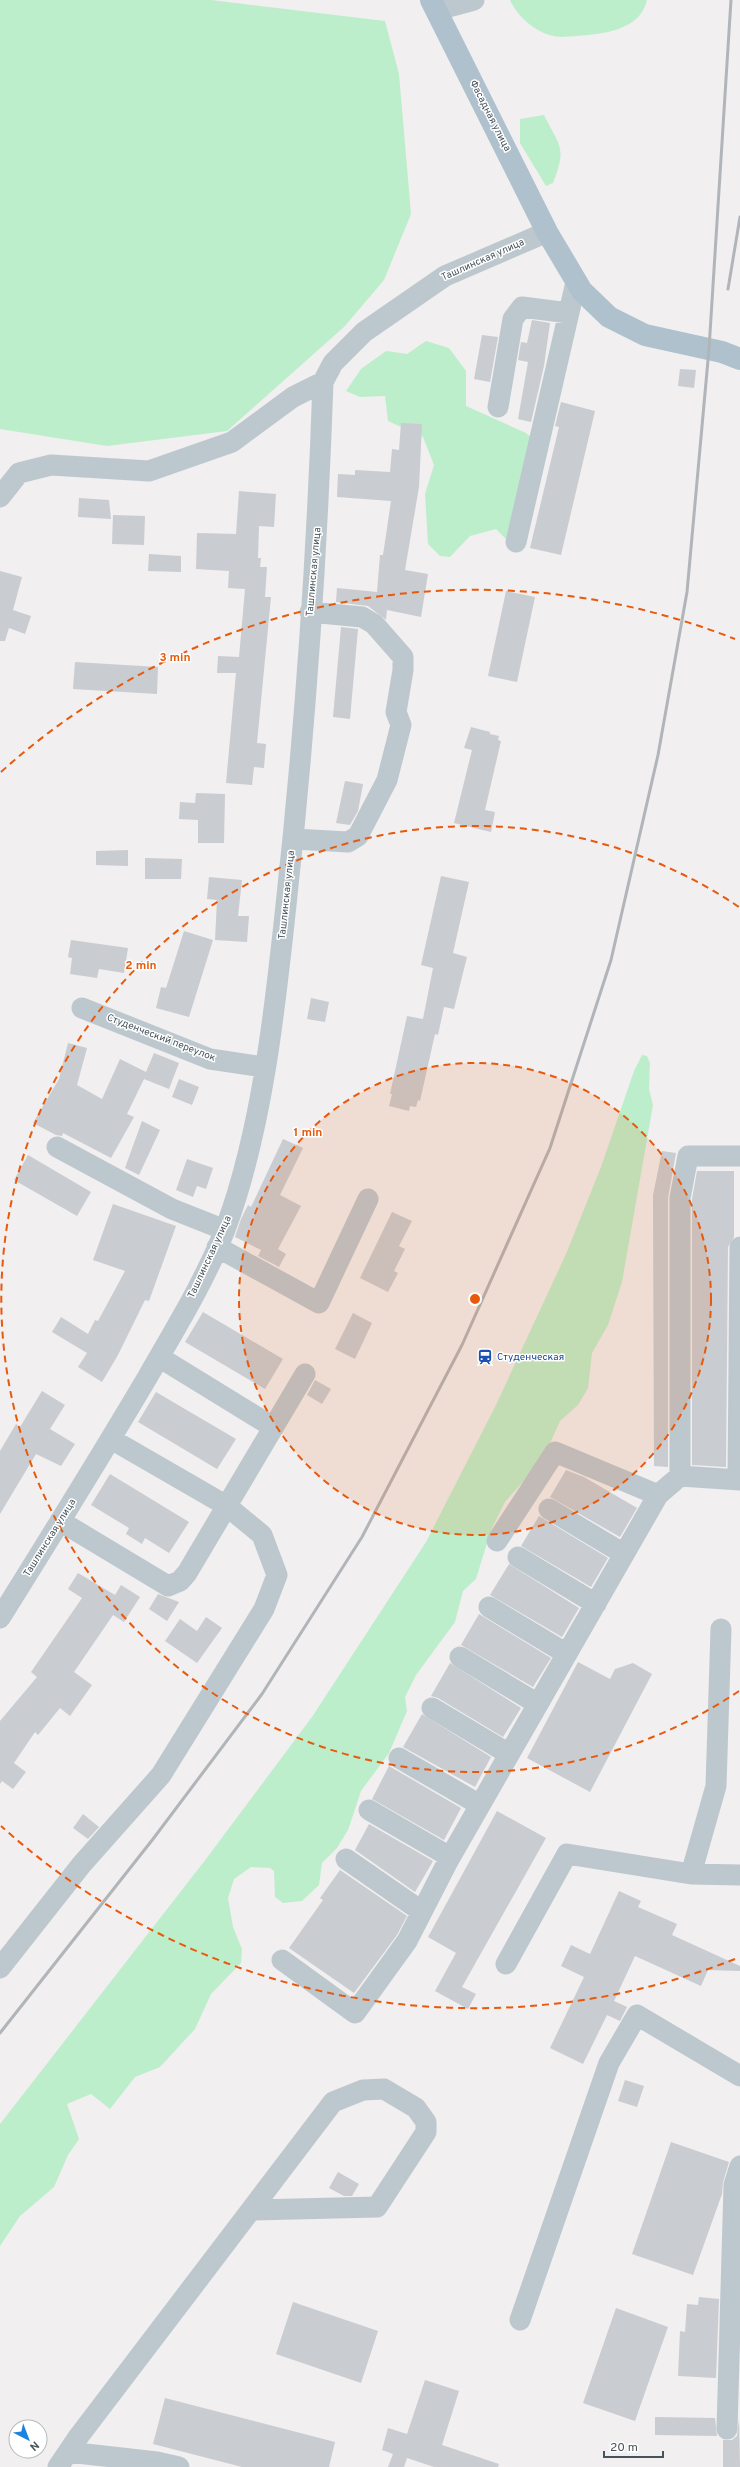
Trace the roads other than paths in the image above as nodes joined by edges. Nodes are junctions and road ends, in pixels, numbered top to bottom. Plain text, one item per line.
1 (474, 0) edge
2 (434, 5) edge
3 (547, 232) junction
4 (576, 282) junction
5 (569, 313) junction
6 (740, 359) edge
7 (323, 382) junction
8 (498, 407) dead end
9 (0, 497) edge
10 (516, 542) dead end
11 (310, 612) junction
12 (294, 839) junction
13 (82, 1008) dead end
14 (264, 1067) junction
15 (57, 1147) dead end
16 (740, 1156) edge
17 (368, 1199) dead end
18 (221, 1239) junction
19 (740, 1247) edge
20 (159, 1357) junction
21 (305, 1374) dead end
22 (273, 1427) junction
23 (111, 1439) junction
24 (680, 1476) junction
25 (739, 1480) edge
26 (658, 1495) junction
27 (227, 1506) junction
28 (549, 1509) dead end
29 (60, 1521) junction
30 (497, 1541) dead end
31 (624, 1554) junction
32 (518, 1557) dead end
33 (596, 1604) junction
34 (489, 1607) dead end
35 (0, 1618) edge
36 (721, 1629) dead end
37 (566, 1654) junction
38 (460, 1657) dead end
39 (538, 1704) junction
40 (432, 1708) dead end
41 (509, 1754) junction
42 (399, 1758) dead end
43 (480, 1805) junction
44 (370, 1810) dead end
45 (450, 1857) junction
46 (346, 1859) dead end
47 (691, 1874) junction
48 (740, 1875) edge
49 (421, 1911) junction
50 (282, 1960) dead end
51 (506, 1964) dead end
52 (0, 1968) edge
53 (740, 2076) edge
54 (740, 2166) edge
55 (252, 2210) junction
56 (520, 2320) dead end
57 (727, 2429) dead end
58 (63, 2459) edge
59 (179, 2467) edge

1 - 2 street
2 - 3 main road, Фасадная улица
3 - 4 main road, Фасадная улица
3 - 7 street, Ташлинская улица
4 - 5 street
4 - 6 main road, Фасадная улица
5 - 8 street
5 - 10 street
7 - 9 street
7 - 11 street, Ташлинская улица
11 - 12 street, Ташлинская улица
11 - 12 street
12 - 14 street, Ташлинская улица
13 - 14 street, Студенческий переулок
14 - 18 street, Ташлинская улица
15 - 18 street
16 - 24 street
17 - 18 street
18 - 20 street, Ташлинская улица
19 - 25 street
20 - 22 street
20 - 23 street, Ташлинская улица
21 - 22 street
22 - 27 street
23 - 27 street
23 - 29 street, Ташлинская улица
24 - 25 street
24 - 26 street
26 - 30 street
26 - 31 street
27 - 29 street
27 - 52 street
28 - 31 street
29 - 35 street, Ташлинская улица
31 - 33 street
32 - 33 street
33 - 37 street
34 - 37 street
36 - 47 street
37 - 39 street
38 - 39 street
39 - 41 street
40 - 41 street
41 - 43 street
42 - 43 street
43 - 45 street
44 - 45 street
45 - 49 street
46 - 49 street
47 - 48 street
47 - 51 street
49 - 50 street
53 - 56 street
54 - 57 street
55 - 55 street
55 - 58 street
58 - 59 street

